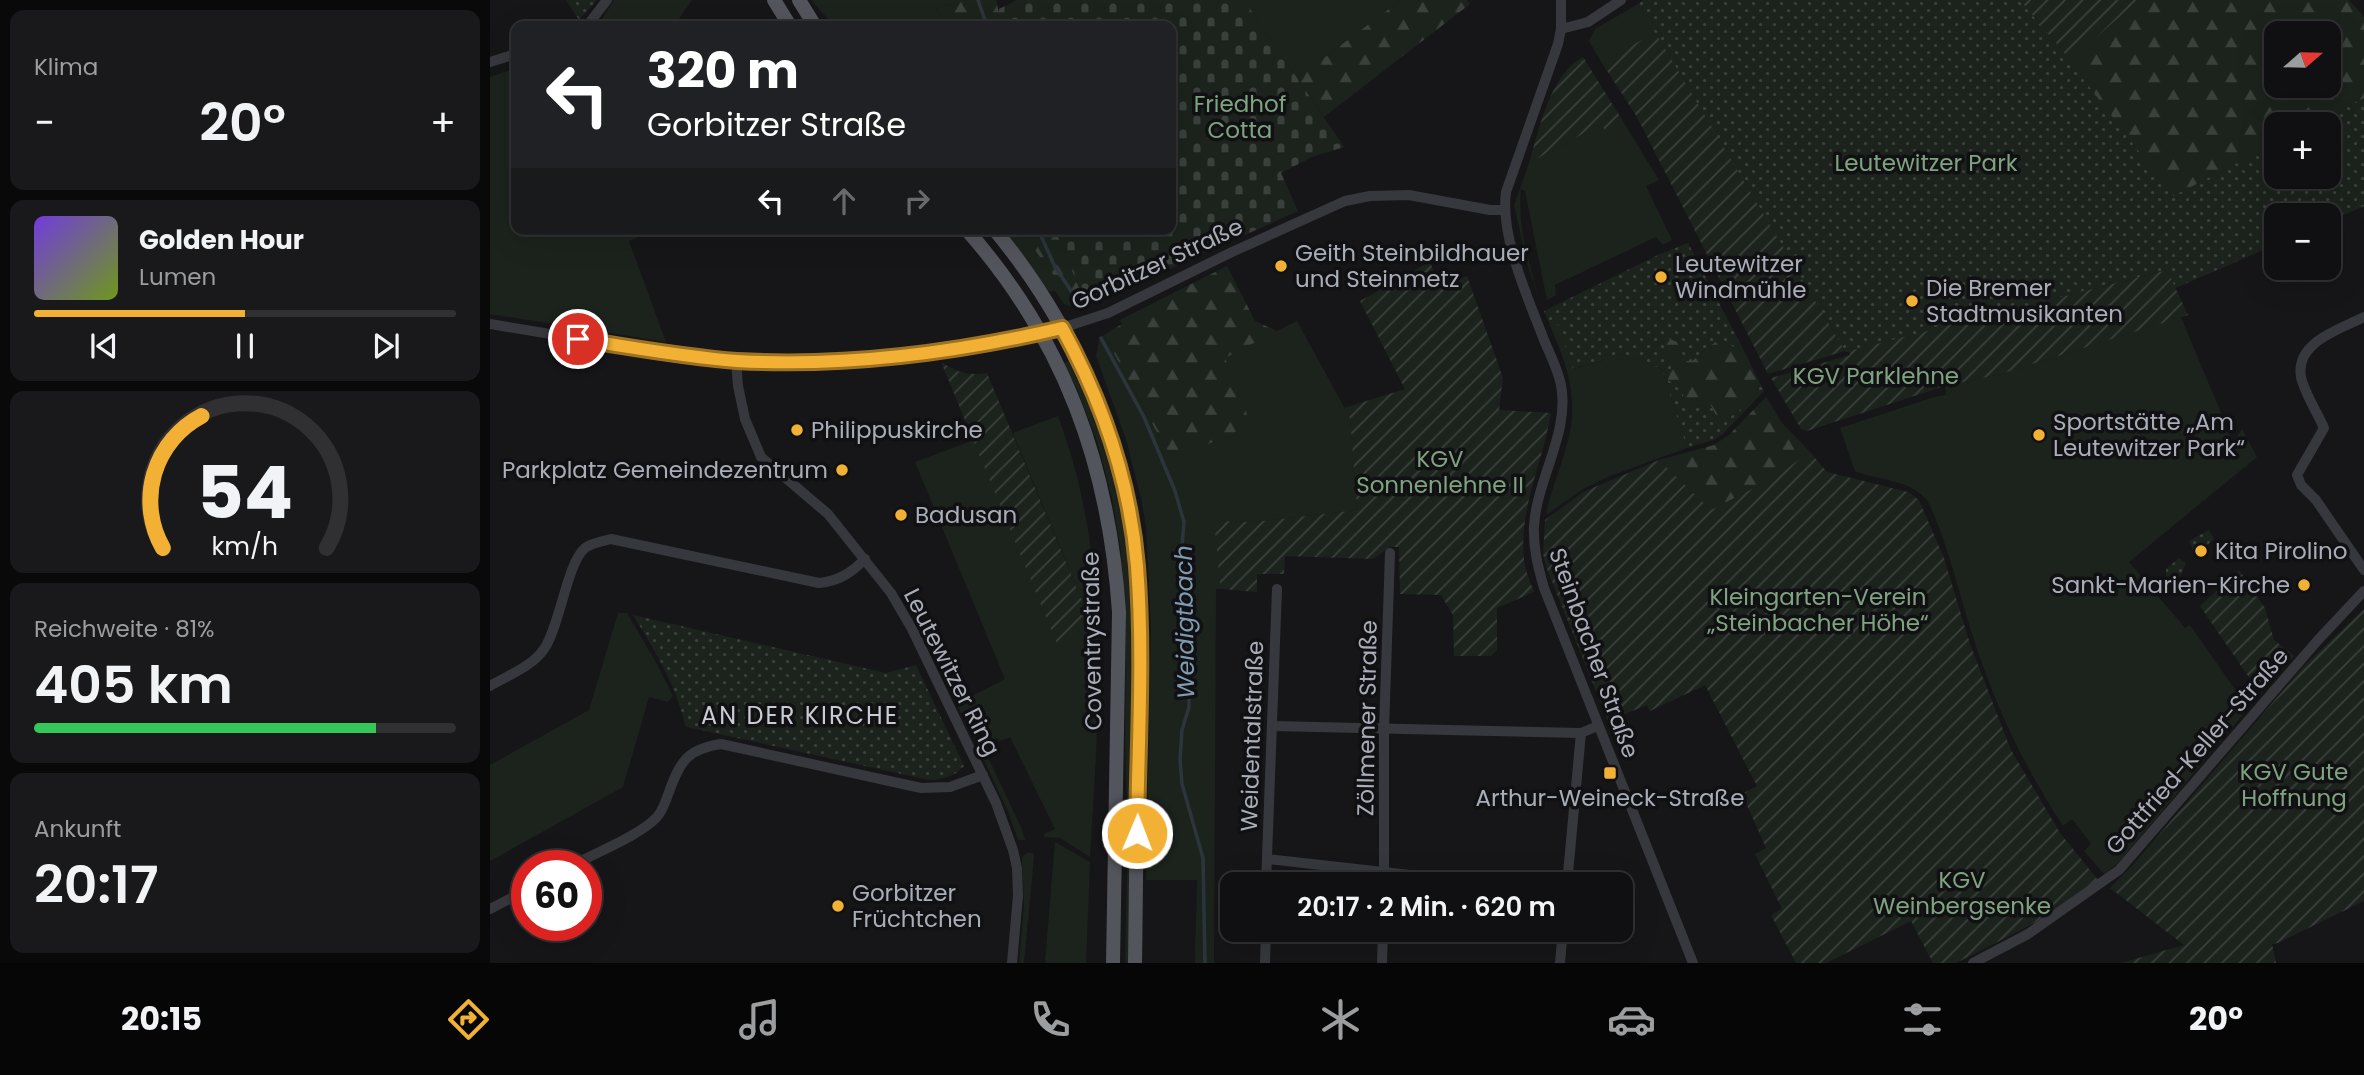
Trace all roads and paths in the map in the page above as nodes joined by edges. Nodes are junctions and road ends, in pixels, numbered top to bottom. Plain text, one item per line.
1 (607, 0) edge
2 (774, 0) edge
3 (799, 0) edge
4 (1561, 0) edge
5 (1621, 0) edge
6 (591, 21) edge
7 (787, 21) edge
8 (812, 21) edge
9 (1561, 29) junction
10 (511, 56) edge
11 (490, 62) edge
12 (1504, 210) junction
13 (971, 235) edge
14 (999, 235) edge
15 (2364, 317) edge
16 (490, 324) edge
17 (1062, 328) junction
18 (1041, 333) junction
19 (736, 361) junction
20 (1390, 553) dead end
21 (865, 559) junction
22 (2364, 570) edge
23 (1277, 589) dead end
24 (2364, 591) edge
25 (490, 686) edge
26 (1272, 726) junction
27 (1598, 726) junction
28 (1384, 730) junction
29 (1581, 733) junction
30 (983, 775) junction
31 (601, 850) edge
32 (1267, 859) junction
33 (1266, 872) edge
34 (1384, 872) joint
35 (1568, 872) edge
36 (511, 898) edge
37 (490, 909) edge
38 (1266, 942) edge
39 (1383, 942) edge
40 (1562, 942) edge
41 (1012, 963) edge
42 (1113, 963) edge
43 (1135, 963) edge
44 (1265, 963) edge
45 (1382, 963) edge
46 (1560, 963) edge
47 (1693, 963) edge
48 (1973, 963) edge

1 - 6 street
2 - 7 main road
3 - 8 main road
4 - 9 street, Steinbacher Straße
5 - 9 street
9 - 12 street, Steinbacher Straße
10 - 11 street
12 - 17 street, Gorbitzer Straße
12 - 27 street, Steinbacher Straße
13 - 18 main road, Coventrystraße
14 - 17 main road, Coventrystraße
15 - 22 street
16 - 19 street
17 - 18 street, Gorbitzer Straße
17 - 43 main road, Coventrystraße
18 - 19 street, Gorbitzer Straße
18 - 42 main road, Coventrystraße
19 - 21 street, Leutewitzer Ring
20 - 28 street, Zöllmener Straße
21 - 25 street
21 - 30 street, Leutewitzer Ring
23 - 26 street, Weidentalstraße
24 - 48 street, Gottfried-Keller-Straße
26 - 28 street
26 - 32 street, Weidentalstraße
27 - 29 street
27 - 47 street, Steinbacher Straße
28 - 29 street
28 - 34 street, Zöllmener Straße
29 - 35 street
30 - 31 street
30 - 41 street, Leutewitzer Ring
32 - 33 street, Weidentalstraße
32 - 34 street
36 - 37 street
38 - 44 street
39 - 45 street
40 - 46 street

